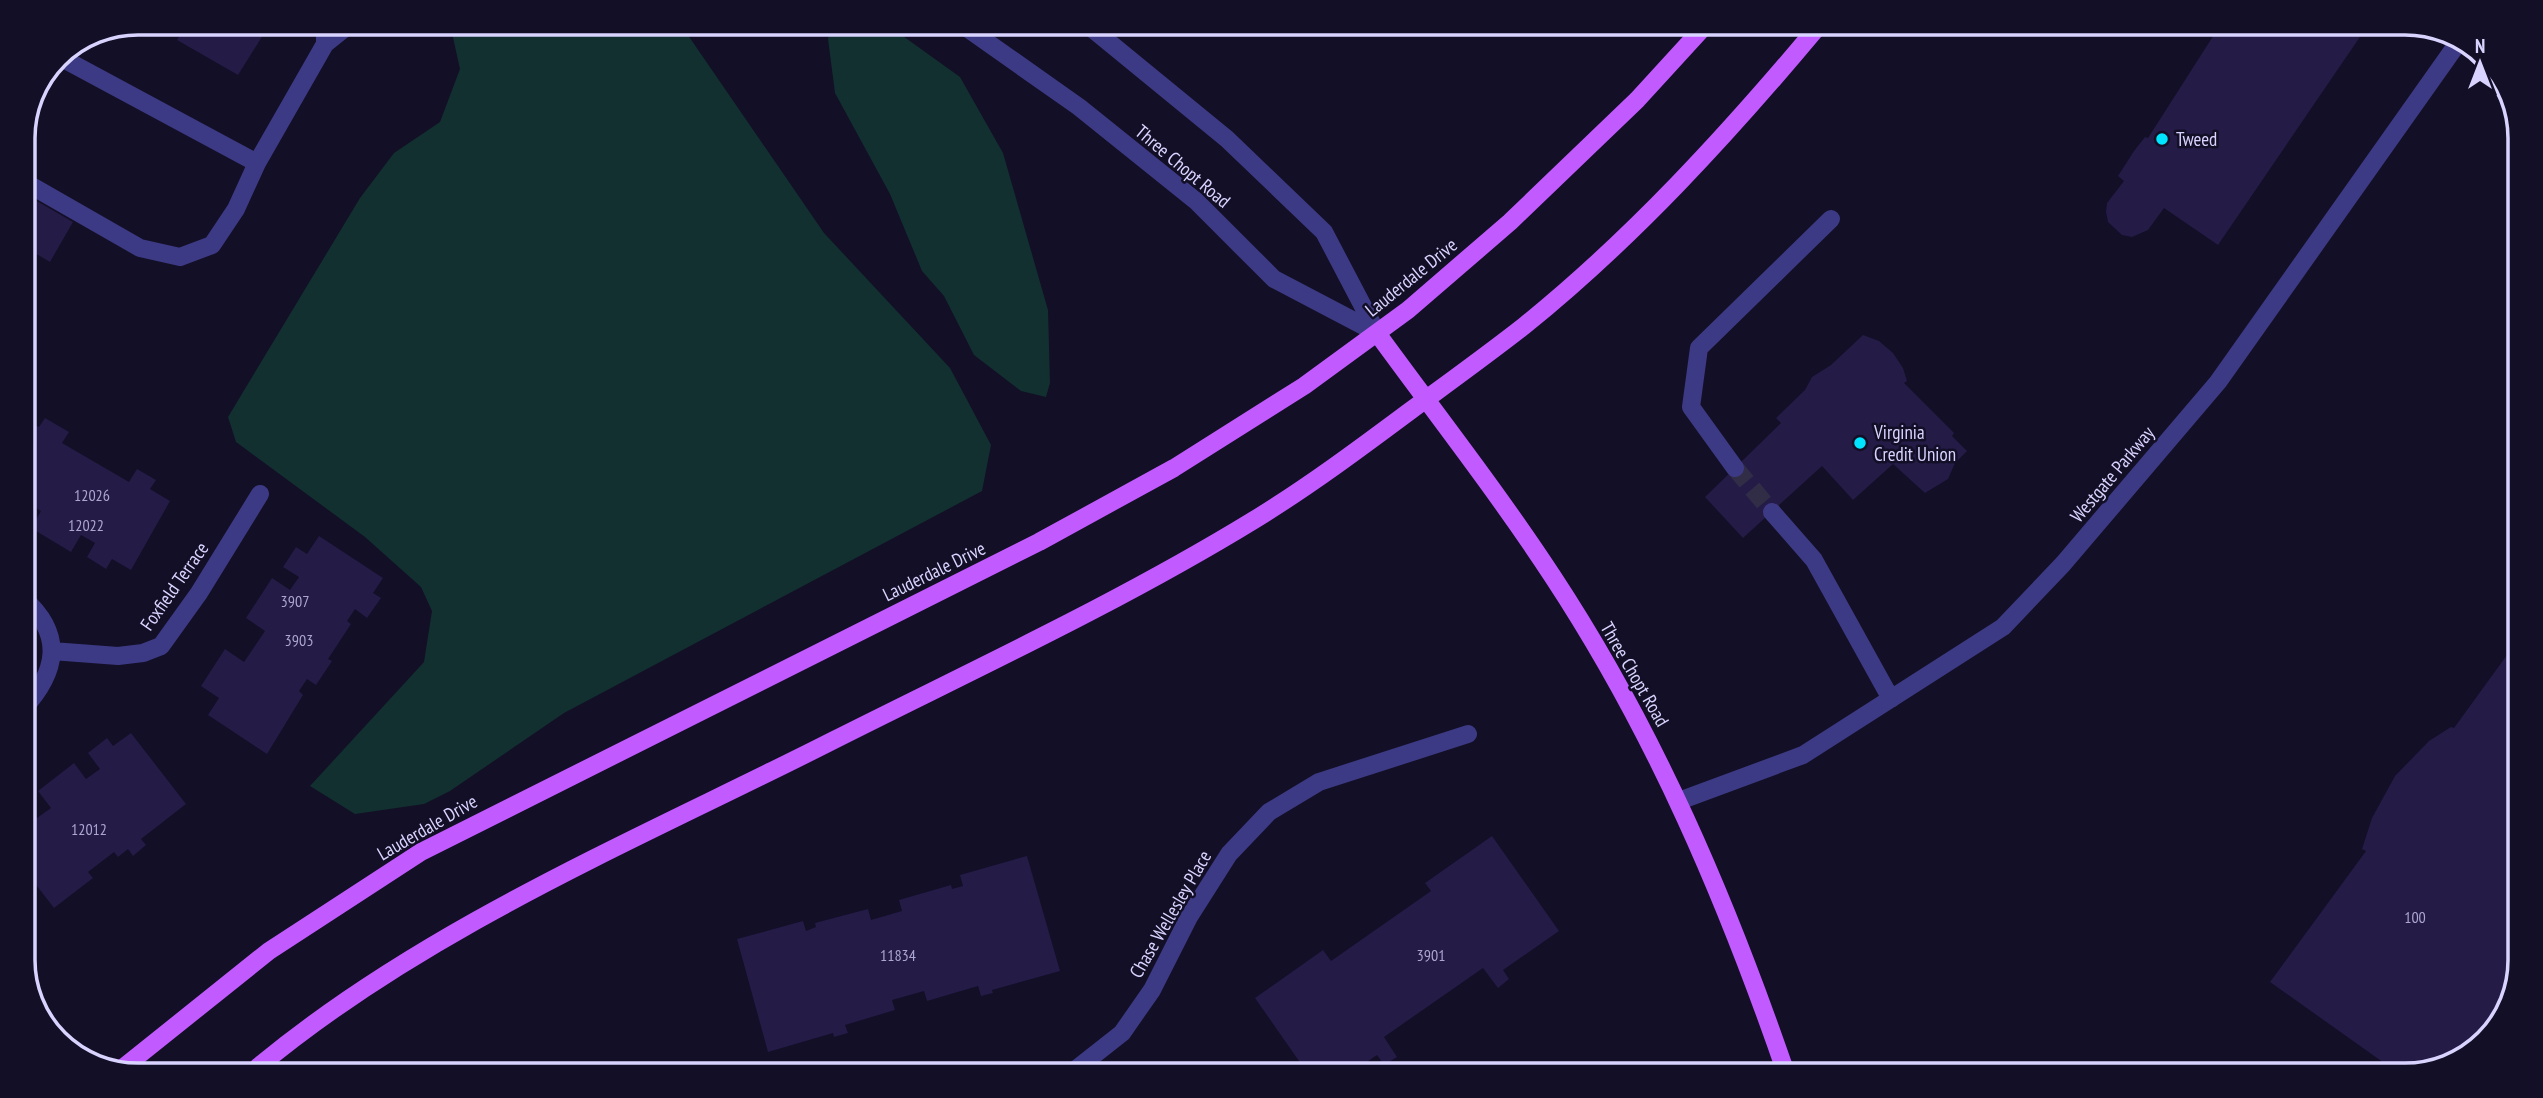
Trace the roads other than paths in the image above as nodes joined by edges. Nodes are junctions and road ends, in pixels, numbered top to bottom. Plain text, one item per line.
1 (325, 35) edge
2 (336, 35) edge
3 (977, 35) edge
4 (1099, 35) edge
5 (1697, 35) edge
6 (1811, 35) edge
7 (325, 44) junction
8 (2455, 48) edge
9 (69, 62) edge
10 (257, 163) junction
11 (35, 188) edge
12 (1831, 219) dead end
13 (1377, 333) junction
14 (1425, 400) junction
15 (1735, 468) tunnel mouth
16 (260, 495) dead end
17 (1772, 512) tunnel mouth
18 (35, 609) edge
19 (52, 651) junction
20 (35, 696) edge
21 (1891, 699) junction
22 (1468, 734) dead end
23 (1679, 801) junction
24 (130, 1062) edge
25 (263, 1063) edge
26 (1084, 1063) edge
27 (1782, 1063) edge

1 - 7 street
2 - 7 street
3 - 13 street, Three Chopt Road
4 - 13 street, Three Chopt Road
5 - 13 main road, Lauderdale Drive
6 - 14 main road
7 - 10 street
8 - 21 street, Westgate Parkway
9 - 10 street
10 - 11 street
12 - 15 street
13 - 14 main road, Three Chopt Road
13 - 24 main road, Lauderdale Drive
14 - 23 main road, Three Chopt Road
14 - 25 main road
16 - 19 street, Foxfield Terrace
17 - 21 street
18 - 19 street
19 - 20 street
21 - 23 street, Westgate Parkway
22 - 26 street, Chase Wellesley Place
23 - 27 main road, Three Chopt Road

